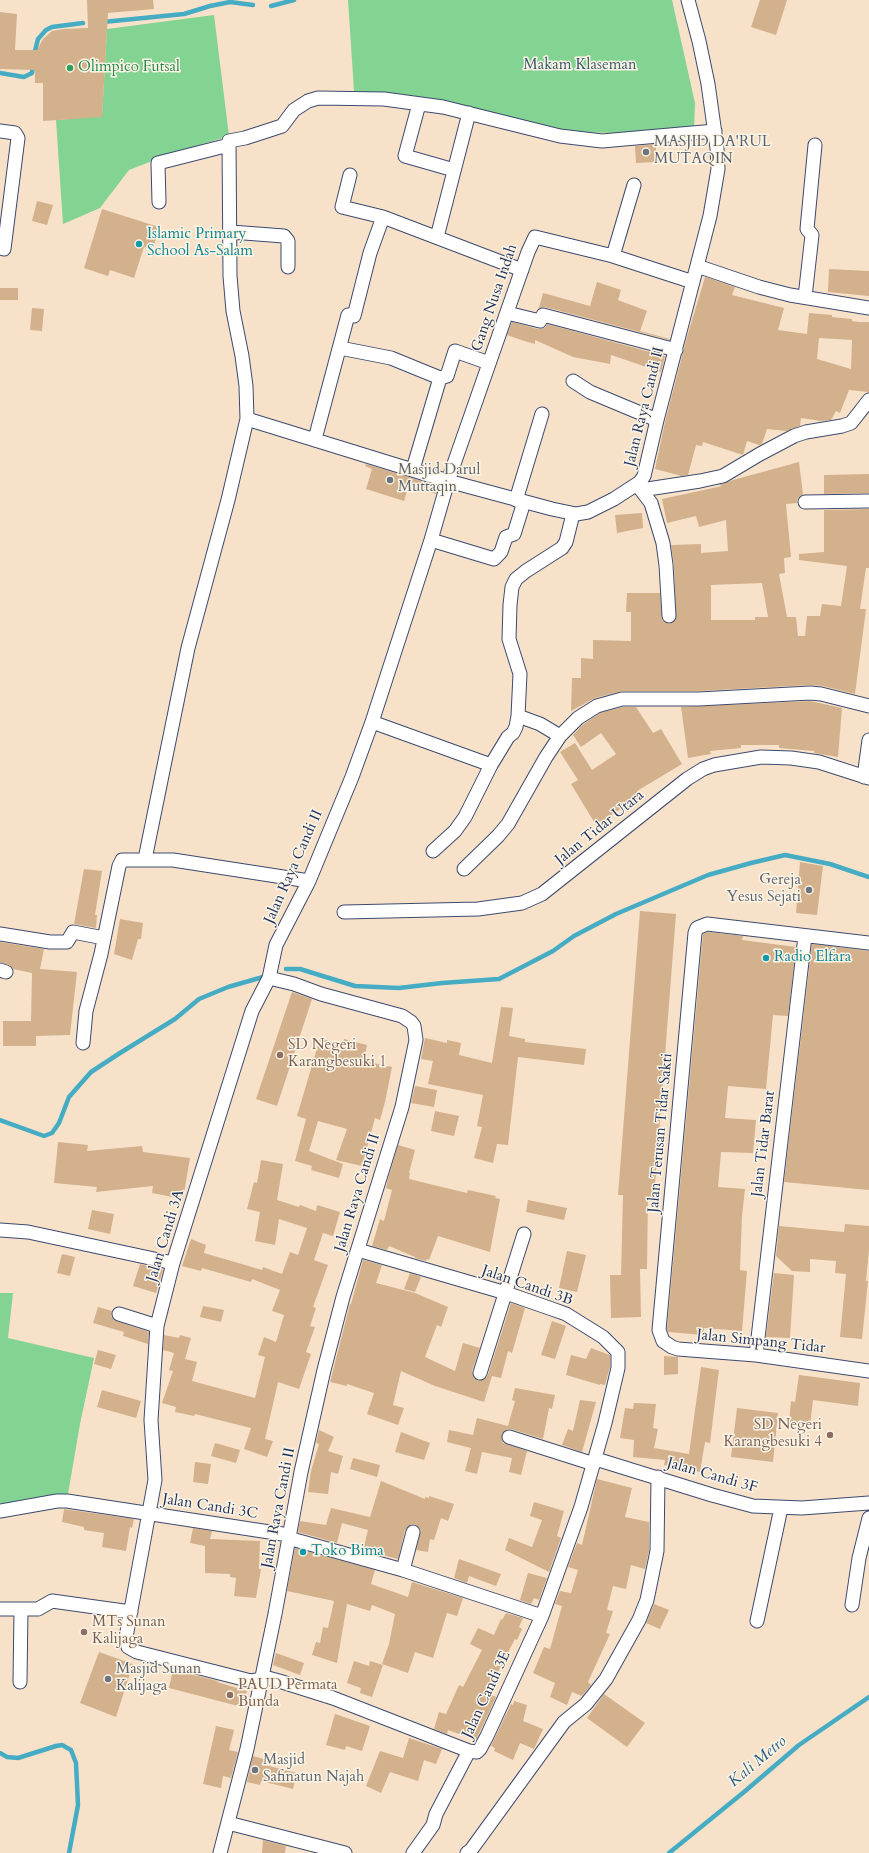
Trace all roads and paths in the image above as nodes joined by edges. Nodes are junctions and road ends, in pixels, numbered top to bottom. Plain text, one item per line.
1 (688, 0) edge
2 (419, 104) junction
3 (469, 113) junction
4 (0, 131) edge
5 (715, 131) junction
6 (229, 145) junction
7 (815, 145) dead end
8 (454, 170) junction
9 (350, 175) dead end
10 (634, 185) dead end
11 (159, 202) dead end
12 (383, 217) junction
13 (231, 232) junction
14 (437, 237) junction
15 (2, 248) edge
16 (613, 256) junction
17 (697, 266) junction
18 (288, 267) dead end
19 (522, 270) junction
20 (692, 282) junction
21 (805, 297) junction
22 (869, 308) edge
23 (507, 313) junction
24 (340, 348) junction
25 (676, 350) junction
26 (489, 363) junction
27 (440, 378) junction
28 (573, 381) dead end
29 (869, 400) edge
30 (542, 414) dead end
31 (247, 419) junction
32 (656, 420) junction
33 (315, 439) junction
34 (413, 469) junction
35 (448, 481) junction
36 (640, 486) junction
37 (520, 501) junction
38 (869, 501) edge
39 (805, 502) dead end
40 (573, 514) junction
41 (431, 540) junction
42 (669, 616) dead end
43 (869, 706) edge
44 (518, 716) junction
45 (372, 722) junction
46 (560, 736) junction
47 (869, 740) edge
48 (490, 765) junction
49 (866, 778) edge
50 (433, 851) dead end
51 (145, 859) junction
52 (464, 869) dead end
53 (309, 881) junction
54 (344, 912) dead end
55 (0, 934) edge
56 (804, 936) junction
57 (104, 938) junction
58 (869, 943) edge
59 (269, 978) junction
60 (83, 1043) dead end
61 (0, 1230) edge
62 (524, 1234) dead end
63 (358, 1250) junction
64 (173, 1263) junction
65 (506, 1293) junction
66 (119, 1314) dead end
67 (157, 1326) junction
68 (659, 1330) joint
69 (756, 1355) junction
70 (869, 1371) edge
71 (480, 1373) dead end
72 (509, 1437) dead end
73 (595, 1462) junction
74 (658, 1477) junction
75 (869, 1502) edge
76 (781, 1508) junction
77 (0, 1511) edge
78 (150, 1514) junction
79 (869, 1518) edge
80 (413, 1532) dead end
81 (289, 1536) junction
82 (403, 1570) junction
83 (852, 1605) dead end
84 (0, 1609) edge
85 (21, 1609) junction
86 (131, 1612) junction
87 (542, 1616) junction
88 (757, 1621) dead end
89 (260, 1680) junction
90 (20, 1682) dead end
91 (469, 1750) junction
92 (228, 1823) junction
93 (220, 1853) edge
94 (346, 1853) edge
95 (413, 1853) edge
96 (467, 1853) edge

1 - 5 street, Jalan Raya Candi II
2 - 3 street
2 - 6 street
2 - 8 street
3 - 5 street
3 - 8 street
4 - 15 street
5 - 17 street, Jalan Raya Candi II
6 - 11 street
6 - 13 street
7 - 21 street
8 - 14 street
9 - 12 street
10 - 16 street
12 - 14 street
12 - 24 street
13 - 18 street
13 - 31 street
14 - 19 street
16 - 19 street, Gang Nusa Indah
16 - 20 street, Gang Nusa Indah
17 - 20 street, Jalan Raya Candi II
17 - 21 street
19 - 23 street, Gang Nusa Indah
20 - 25 street, Jalan Raya Candi II
21 - 22 street
23 - 25 street
23 - 26 street, Gang Nusa Indah
24 - 27 street
24 - 33 street
25 - 32 street, Jalan Raya Candi II
26 - 27 street
26 - 35 street, Gang Nusa Indah
27 - 34 street
28 - 32 street
29 - 36 street
30 - 37 street
31 - 33 street
31 - 51 street
32 - 36 street, Jalan Raya Candi II
33 - 34 street
34 - 35 street
35 - 37 street, Jalan Raya Candi II
35 - 41 street, Jalan Raya Candi II
36 - 40 street, Jalan Raya Candi II
36 - 42 street
37 - 40 street, Jalan Raya Candi II
37 - 41 street
38 - 39 street
40 - 44 street
41 - 45 street, Jalan Raya Candi II
43 - 46 street
44 - 46 street
44 - 48 street
45 - 48 street
45 - 53 street, Jalan Raya Candi II
46 - 52 street
47 - 49 street
48 - 50 street
49 - 54 street, Jalan Tidar Utara
51 - 53 street
51 - 57 street
53 - 59 street, Jalan Raya Candi II
55 - 57 street
56 - 58 street
56 - 68 street, Jalan Terusan Tidar Sakti
56 - 69 street, Jalan Tidar Barat
57 - 60 street
59 - 63 street, Jalan Raya Candi II
59 - 64 street, Jalan Candi 3A
61 - 64 street
62 - 65 street
63 - 65 street, Jalan Candi 3B
63 - 81 street, Jalan Raya Candi II
64 - 67 street, Jalan Candi 3A
65 - 71 street
65 - 73 street, Jalan Candi 3B
66 - 67 street
67 - 78 street, Jalan Candi 3A
68 - 69 street, Jalan Simpang Tidar
69 - 70 street, Jalan Simpang Tidar
72 - 73 street, Jalan Candi 3F
73 - 74 street, Jalan Candi 3F
73 - 87 street, Jalan Candi 3E
74 - 76 street, Jalan Candi 3F
74 - 96 street
75 - 76 street, Jalan Candi 3F
76 - 88 street
77 - 78 street, Jalan Candi 3C
78 - 81 street, Jalan Candi 3C
78 - 86 street, Jalan Candi 3A
79 - 83 street
80 - 82 street
81 - 82 street, Jalan Candi 3C
81 - 89 street, Jalan Raya Candi II
82 - 87 street, Jalan Candi 3C
84 - 85 street
85 - 86 street
85 - 90 street
86 - 89 street, Jalan Candi 3E
87 - 91 street, Jalan Candi 3E
89 - 91 street, Jalan Candi 3E
89 - 92 street, Jalan Raya Candi II
91 - 95 street
92 - 93 street, Jalan Raya Candi II
92 - 94 street

